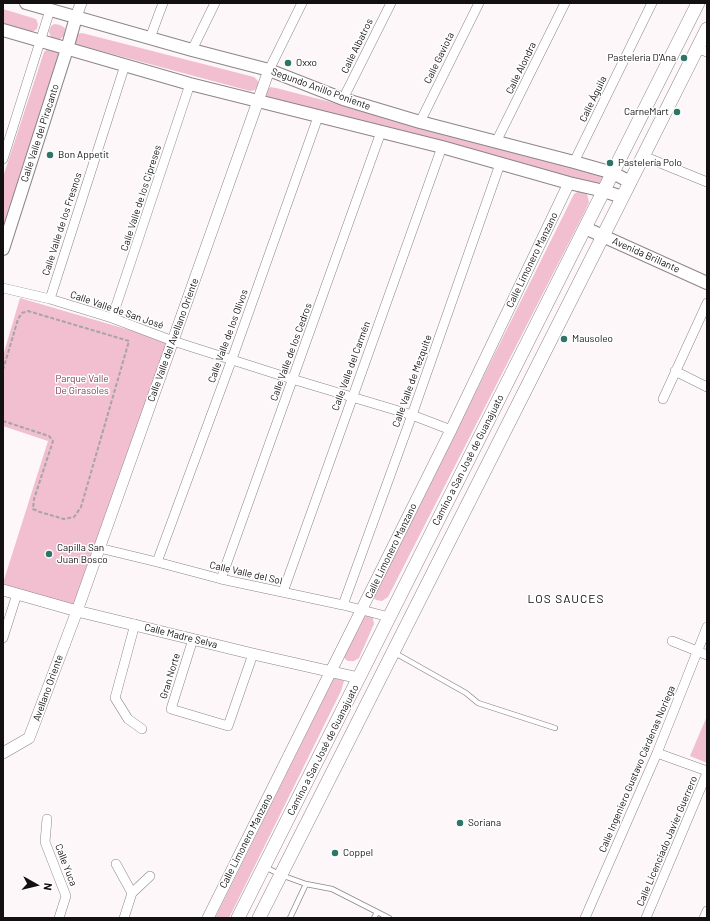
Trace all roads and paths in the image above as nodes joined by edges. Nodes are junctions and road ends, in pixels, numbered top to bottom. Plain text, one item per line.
1 (26, 3) edge
2 (81, 3) edge
3 (163, 3) edge
4 (215, 3) edge
5 (302, 3) edge
6 (390, 3) edge
7 (479, 3) edge
8 (565, 3) edge
9 (652, 3) edge
10 (698, 3) edge
11 (50, 10) junction
12 (76, 17) junction
13 (707, 29) edge
14 (3, 30) edge
15 (150, 38) junction
16 (40, 42) junction
17 (67, 49) junction
18 (192, 50) junction
19 (702, 50) edge
20 (125, 65) junction
21 (269, 70) junction
22 (190, 84) junction
23 (343, 99) junction
24 (258, 100) junction
25 (318, 117) junction
26 (420, 122) junction
27 (380, 132) junction
28 (496, 142) junction
29 (442, 147) junction
30 (643, 156) junction
31 (3, 158) edge
32 (574, 162) junction
33 (500, 164) junction
34 (613, 173) junction
35 (630, 182) junction
36 (707, 182) edge
37 (569, 183) junction
38 (604, 191) junction
39 (622, 198) junction
40 (585, 228) junction
41 (604, 236) junction
42 (3, 249) edge
43 (707, 283) edge
44 (3, 288) edge
45 (50, 299) junction
46 (707, 303) edge
47 (112, 318) junction
48 (173, 341) junction
49 (232, 359) junction
50 (3, 370) edge
51 (675, 371) junction
52 (292, 379) junction
53 (707, 387) edge
54 (352, 396) junction
55 (663, 399) dead end
56 (412, 415) junction
57 (3, 420) edge
58 (451, 430) junction
59 (99, 548) junction
60 (157, 562) junction
61 (221, 579) junction
62 (3, 590) edge
63 (283, 592) junction
64 (17, 594) junction
65 (343, 605) junction
66 (362, 609) junction
67 (77, 611) junction
68 (389, 617) junction
69 (134, 624) junction
70 (707, 628) edge
71 (3, 638) edge
72 (192, 639) junction
73 (672, 641) dead end
74 (697, 651) junction
75 (394, 652) junction
76 (253, 654) junction
77 (707, 655) edge
78 (331, 671) junction
79 (359, 678) junction
80 (555, 728) dead end
81 (142, 729) dead end
82 (3, 753) edge
83 (657, 753) junction
84 (707, 772) edge
85 (47, 819) dead end
86 (116, 864) dead end
87 (263, 867) junction
88 (281, 875) junction
89 (150, 876) dead end
90 (306, 884) junction
91 (132, 893) junction
92 (707, 911) edge
93 (377, 912) junction
94 (59, 918) edge
95 (124, 918) edge
96 (208, 918) edge
97 (238, 918) edge
98 (259, 918) edge
99 (290, 918) edge
100 (374, 918) edge
101 (389, 918) edge
102 (585, 918) edge
103 (646, 918) edge
104 (704, 918) edge

1 - 11 main road, Segundo Anillo Poniente
2 - 12 street
3 - 15 street
4 - 18 street
5 - 21 street
6 - 23 street, Calle Albatros
7 - 26 street, Calle Gaviota
8 - 28 street, Calle Alondra
9 - 32 street, Calle Águila
10 - 34 main road, Camino a San José de Guanajuato
11 - 12 main road, Segundo Anillo Poniente
11 - 16 street
12 - 15 main road, Segundo Anillo Poniente
12 - 17 main road, Calle Valle del Piracanto
13 - 19 main road, Camino a San José de Guanajuato
14 - 16 main road
15 - 18 main road, Segundo Anillo Poniente
16 - 17 main road
16 - 31 street
17 - 20 main road
17 - 42 main road, Calle Valle del Piracanto
18 - 21 main road, Segundo Anillo Poniente
19 - 30 main road, Camino a San José de Guanajuato
20 - 22 main road
20 - 45 street, Calle Valle de los Fresnos
21 - 23 main road, Segundo Anillo Poniente
21 - 24 street, Calle Valle del Avellano Oriente
22 - 24 main road
22 - 47 street, Calle Valle de los Cipreses
23 - 26 main road, Segundo Anillo Poniente
24 - 25 main road
24 - 48 street, Calle Valle del Avellano Oriente
25 - 27 main road
25 - 49 street, Calle Valle de los Olivos
26 - 28 main road, Segundo Anillo Poniente
27 - 29 main road
27 - 52 street, Calle Valle de los Cedros
28 - 32 main road, Segundo Anillo Poniente
29 - 33 main road
29 - 54 street, Calle Valle del Carmén
30 - 35 main road, Camino a San José de Guanajuato
30 - 36 street
32 - 34 main road, Segundo Anillo Poniente
33 - 37 main road
33 - 56 street, Calle Valle de Mezquite
34 - 35 main road, Segundo Anillo Poniente
34 - 38 main road, Camino a San José de Guanajuato
35 - 39 main road, Camino a San José de Guanajuato
37 - 38 main road
37 - 58 street, Calle Limonero Manzano
38 - 39 main road
38 - 40 main road, Camino a San José de Guanajuato
39 - 41 main road, Camino a San José de Guanajuato
40 - 41 main road, Avenida Brillante
40 - 68 main road, Camino a San José de Guanajuato
41 - 43 main road, Avenida Brillante
41 - 75 main road, Camino a San José de Guanajuato
44 - 45 street, Calle Valle de San José
45 - 47 street, Calle Valle de San José
46 - 51 street
47 - 48 street, Calle Valle de San José
48 - 49 street, Calle Valle de San José
48 - 59 street, Calle Valle del Avellano Oriente
49 - 52 street, Calle Valle de San José
49 - 60 street, Calle Valle de los Olivos
50 - 57 path
51 - 53 street
51 - 55 street
52 - 54 street, Calle Valle de San José
52 - 61 street, Calle Valle de los Cedros
54 - 56 street, Calle Valle de San José
54 - 63 street, Calle Valle del Carmén
56 - 58 street, Calle Valle de San José
56 - 65 street, Calle Valle de Mezquite
58 - 66 street, Calle Limonero Manzano
59 - 60 street, Calle Valle del Sol
59 - 67 street, Calle Valle del Avellano Oriente
60 - 61 street, Calle Valle del Sol
61 - 63 street, Calle Valle del Sol
62 - 64 street, Calle Madre Selva
63 - 65 street, Calle Valle del Sol
64 - 67 street, Calle Madre Selva
64 - 71 street
65 - 66 street, Calle Valle del Sol
66 - 68 street, Calle Valle del Sol
66 - 78 street, Calle Limonero Manzano
67 - 69 street, Calle Madre Selva
67 - 82 street, Avellano Oriente
68 - 79 main road, Camino a San José de Guanajuato
69 - 72 street, Calle Madre Selva
69 - 81 street
70 - 74 street, Calle Ingeniero Gustavo Cárdenas Noriega
72 - 76 street, Calle Madre Selva
72 - 76 street, Gran Norte
73 - 74 street
74 - 77 street
74 - 83 street, Calle Ingeniero Gustavo Cárdenas Noriega
75 - 80 lane
75 - 88 main road, Camino a San José de Guanajuato
76 - 78 street, Calle Madre Selva
78 - 79 street, Calle Madre Selva
78 - 96 street, Calle Limonero Manzano
79 - 87 main road, Camino a San José de Guanajuato
83 - 84 street
83 - 102 street, Calle Ingeniero Gustavo Cárdenas Noriega
84 - 103 street, Calle Licenciado Javier Guerrero
85 - 94 street, Calle Yuca
86 - 91 street
87 - 88 lane
87 - 97 main road, Camino a San José de Guanajuato
88 - 90 lane
88 - 98 main road, Camino a San José de Guanajuato
89 - 91 street
90 - 93 lane
90 - 99 lane
91 - 95 street
92 - 104 street
93 - 100 lane
93 - 101 lane

